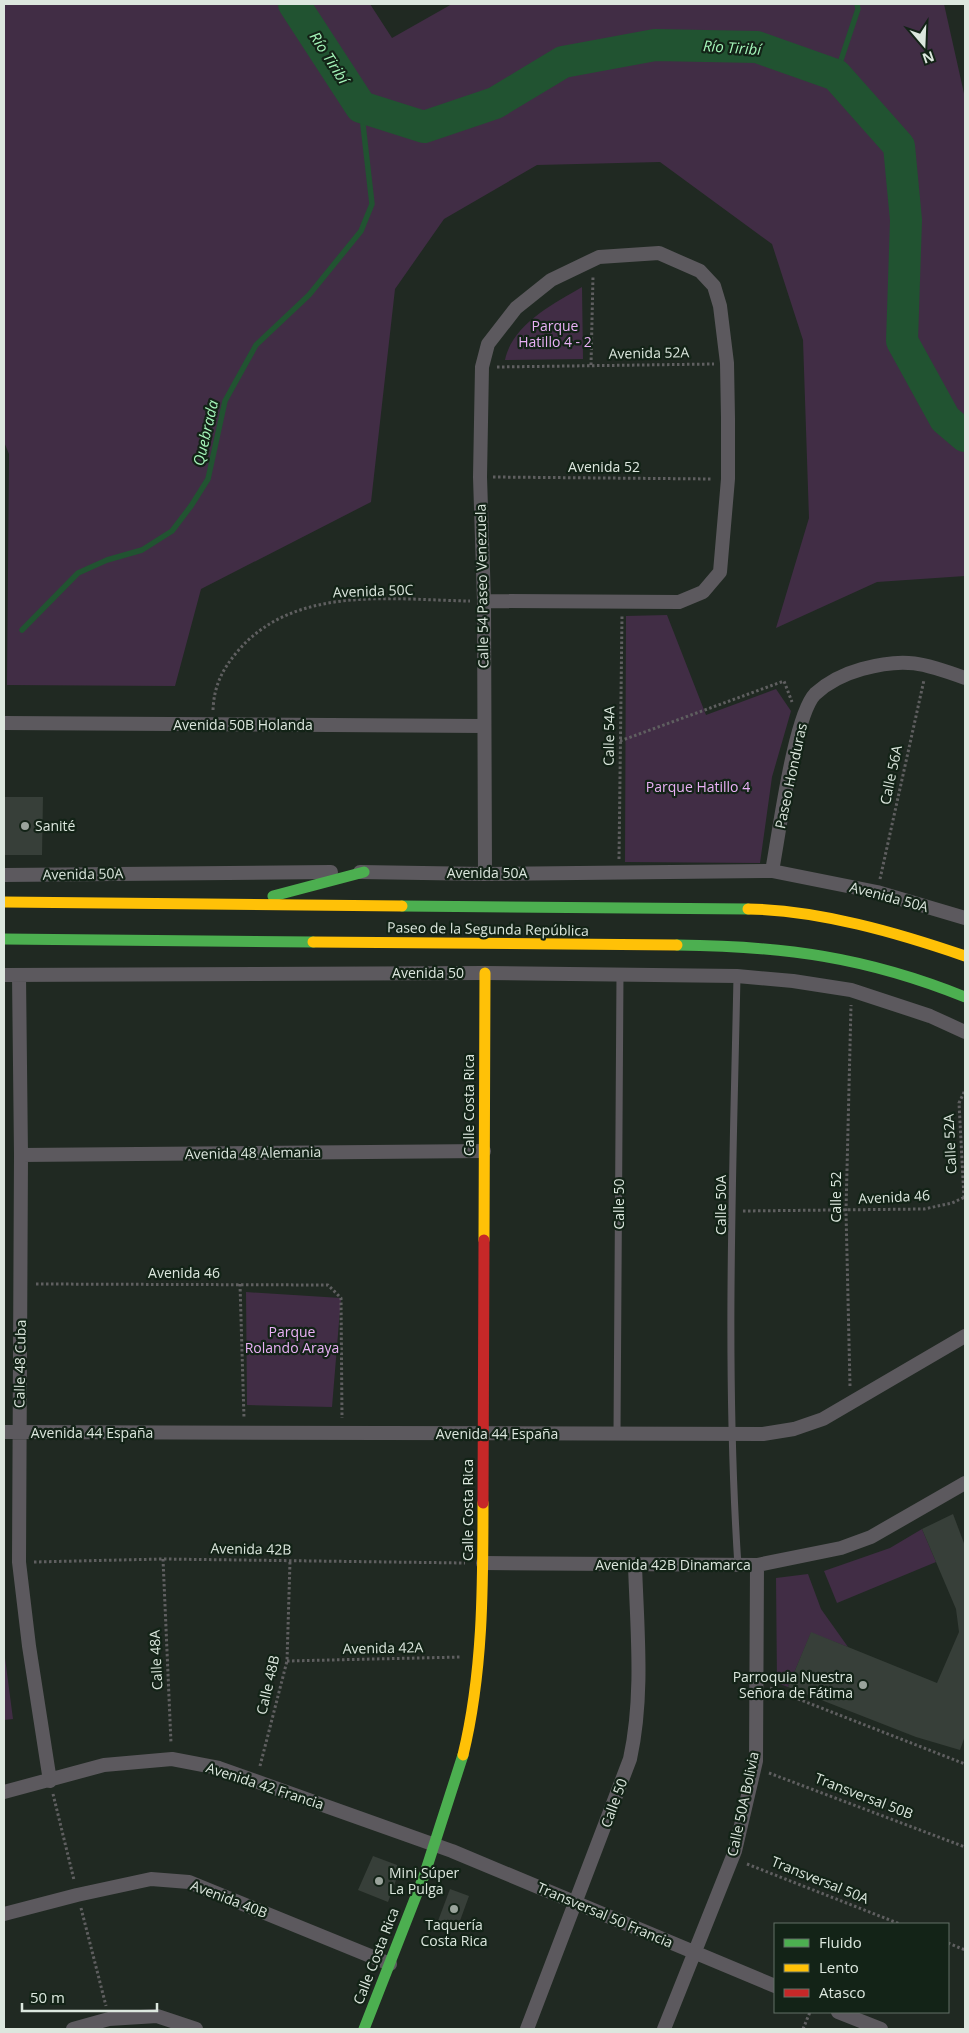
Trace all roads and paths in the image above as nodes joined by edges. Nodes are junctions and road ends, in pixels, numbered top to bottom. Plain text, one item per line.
1 (594, 260) junction
2 (727, 364) junction
3 (591, 365) junction
4 (482, 367) junction
5 (480, 477) junction
6 (728, 479) junction
7 (484, 601) junction
8 (622, 602) junction
9 (927, 664) junction
10 (965, 678) edge
11 (784, 681) dead end
12 (4, 723) edge
13 (212, 724) junction
14 (483, 726) junction
15 (620, 740) junction
16 (618, 871) junction
17 (772, 871) junction
18 (364, 872) junction
19 (485, 874) junction
20 (4, 875) edge
21 (877, 892) junction
22 (4, 902) edge
23 (242, 904) junction
24 (965, 918) edge
25 (4, 939) edge
26 (965, 956) edge
27 (485, 973) junction
28 (620, 974) junction
29 (4, 975) edge
30 (19, 975) junction
31 (736, 976) junction
32 (851, 990) junction
33 (965, 997) edge
34 (965, 1032) edge
35 (965, 1090) edge
36 (484, 1151) junction
37 (21, 1155) junction
38 (964, 1197) edge
39 (733, 1211) junction
40 (846, 1211) junction
41 (21, 1284) junction
42 (240, 1284) junction
43 (965, 1336) edge
44 (851, 1404) junction
45 (4, 1432) edge
46 (19, 1432) junction
47 (244, 1433) junction
48 (343, 1434) junction
49 (484, 1434) junction
50 (617, 1434) junction
51 (733, 1435) junction
52 (965, 1483) edge
53 (163, 1559) junction
54 (290, 1561) junction
55 (20, 1562) junction
56 (483, 1563) junction
57 (635, 1565) junction
58 (757, 1565) junction
59 (738, 1566) junction
60 (479, 1657) junction
61 (287, 1661) junction
62 (757, 1683) junction
63 (172, 1759) junction
64 (965, 1764) edge
65 (754, 1767) junction
66 (50, 1781) junction
67 (256, 1781) junction
68 (4, 1792) edge
69 (435, 1845) junction
70 (965, 1847) edge
71 (732, 1858) junction
72 (577, 1902) junction
73 (4, 1914) edge
74 (897, 1923) edge
75 (949, 1943) edge
76 (965, 1950) edge
77 (693, 1953) junction
78 (390, 1964) junction
79 (774, 1986) edge
80 (810, 2013) edge
81 (841, 2013) edge
82 (72, 2029) edge
83 (196, 2029) edge
84 (364, 2029) edge
85 (528, 2029) edge
86 (664, 2029) edge
87 (803, 2029) edge
88 (881, 2029) edge

1 - 2 street, Calle 54 Paseo Venezuela
1 - 3 path
1 - 4 street, Calle 54 Paseo Venezuela
2 - 3 path, Avenida 52A
2 - 6 street, Calle 54 Paseo Venezuela
3 - 4 path, Avenida 52A
4 - 5 street, Calle 54 Paseo Venezuela
5 - 6 path, Avenida 52
5 - 7 street, Calle 54 Paseo Venezuela
6 - 8 street, Calle 54 Paseo Venezuela
7 - 8 street
7 - 13 path, Avenida 50C
7 - 14 street, Calle 54 Paseo Venezuela
8 - 15 path, Calle 54A
9 - 10 street, Paseo Honduras
9 - 17 street, Paseo Honduras
9 - 21 path, Calle 56A
11 - 15 path
12 - 13 street, Avenida 50B Holanda
13 - 14 street, Avenida 50B Holanda
14 - 19 street, Calle 54 Paseo Venezuela
15 - 16 path, Calle 54A
16 - 17 street, Avenida 50A
16 - 19 street, Avenida 50A
17 - 21 street, Avenida 50A
18 - 19 street, Avenida 50A
18 - 20 street, Avenida 50A
18 - 23 main road
21 - 24 street, Avenida 50A
22 - 23 main road, Paseo de la Segunda República
23 - 26 main road, Paseo de la Segunda República
25 - 33 main road, Paseo de la Segunda República
27 - 28 street, Avenida 50
27 - 30 street, Avenida 50
27 - 36 main road, Calle Costa Rica
28 - 31 street, Avenida 50
28 - 50 lane, Calle 50
29 - 30 street, Avenida 50
30 - 37 street, Calle 48 Cuba
31 - 32 street, Avenida 50
31 - 39 lane, Calle 50A
32 - 34 street, Avenida 50
32 - 40 path, Calle 52
35 - 38 path, Calle 52A
36 - 37 street, Avenida 48 Alemania
36 - 49 main road, Calle Costa Rica
37 - 41 street, Calle 48 Cuba
38 - 40 path, Avenida 46
39 - 40 path, Avenida 46
39 - 51 lane, Calle 50A
40 - 44 path, Calle 52
41 - 42 path, Avenida 46
41 - 46 street, Calle 48 Cuba
42 - 47 path
42 - 48 path, Avenida 46
43 - 44 street, Avenida 44 España
44 - 51 street, Avenida 44 España
45 - 46 street, Avenida 44 España
46 - 47 street, Avenida 44 España
46 - 55 street, Calle 48 Cuba
47 - 48 street, Avenida 44 España
48 - 49 street, Avenida 44 España
49 - 50 street, Avenida 44 España
49 - 56 main road, Calle Costa Rica
50 - 51 street, Avenida 44 España
51 - 59 lane
52 - 58 street, Avenida 42B Dinamarca
53 - 54 path, Avenida 42B
53 - 55 path, Avenida 42B
53 - 63 path, Calle 48A
54 - 56 path, Avenida 42B
54 - 61 path, Calle 48B
55 - 66 street, Calle 48 Cuba
56 - 57 street, Avenida 42B Dinamarca
56 - 60 main road, Calle Costa Rica
57 - 59 street, Avenida 42B Dinamarca
57 - 72 street, Calle 50
58 - 59 street, Avenida 42B Dinamarca
58 - 62 street, Calle 50A Bolivia
60 - 61 path, Avenida 42A
60 - 69 main road, Calle Costa Rica
61 - 67 path, Calle 48B
62 - 64 path
62 - 65 street, Calle 50A Bolivia
63 - 66 street, Avenida 42 Francia
63 - 67 street, Avenida 42 Francia
65 - 70 path, Transversal 50B
65 - 71 street, Calle 50A Bolivia
66 - 68 street, Avenida 42 Francia
67 - 69 street, Avenida 42 Francia
69 - 72 street, Transversal 50 Francia
69 - 78 main road, Calle Costa Rica
71 - 74 path, Transversal 50A
71 - 77 street, Calle 50A Bolivia
72 - 77 street, Transversal 50 Francia
72 - 85 street, Calle 50
73 - 78 street, Avenida 40B
75 - 76 path
77 - 79 street, Transversal 50 Francia
77 - 86 street, Calle 50A Bolivia
78 - 84 main road, Calle Costa Rica
80 - 87 path
81 - 88 street
82 - 83 street

